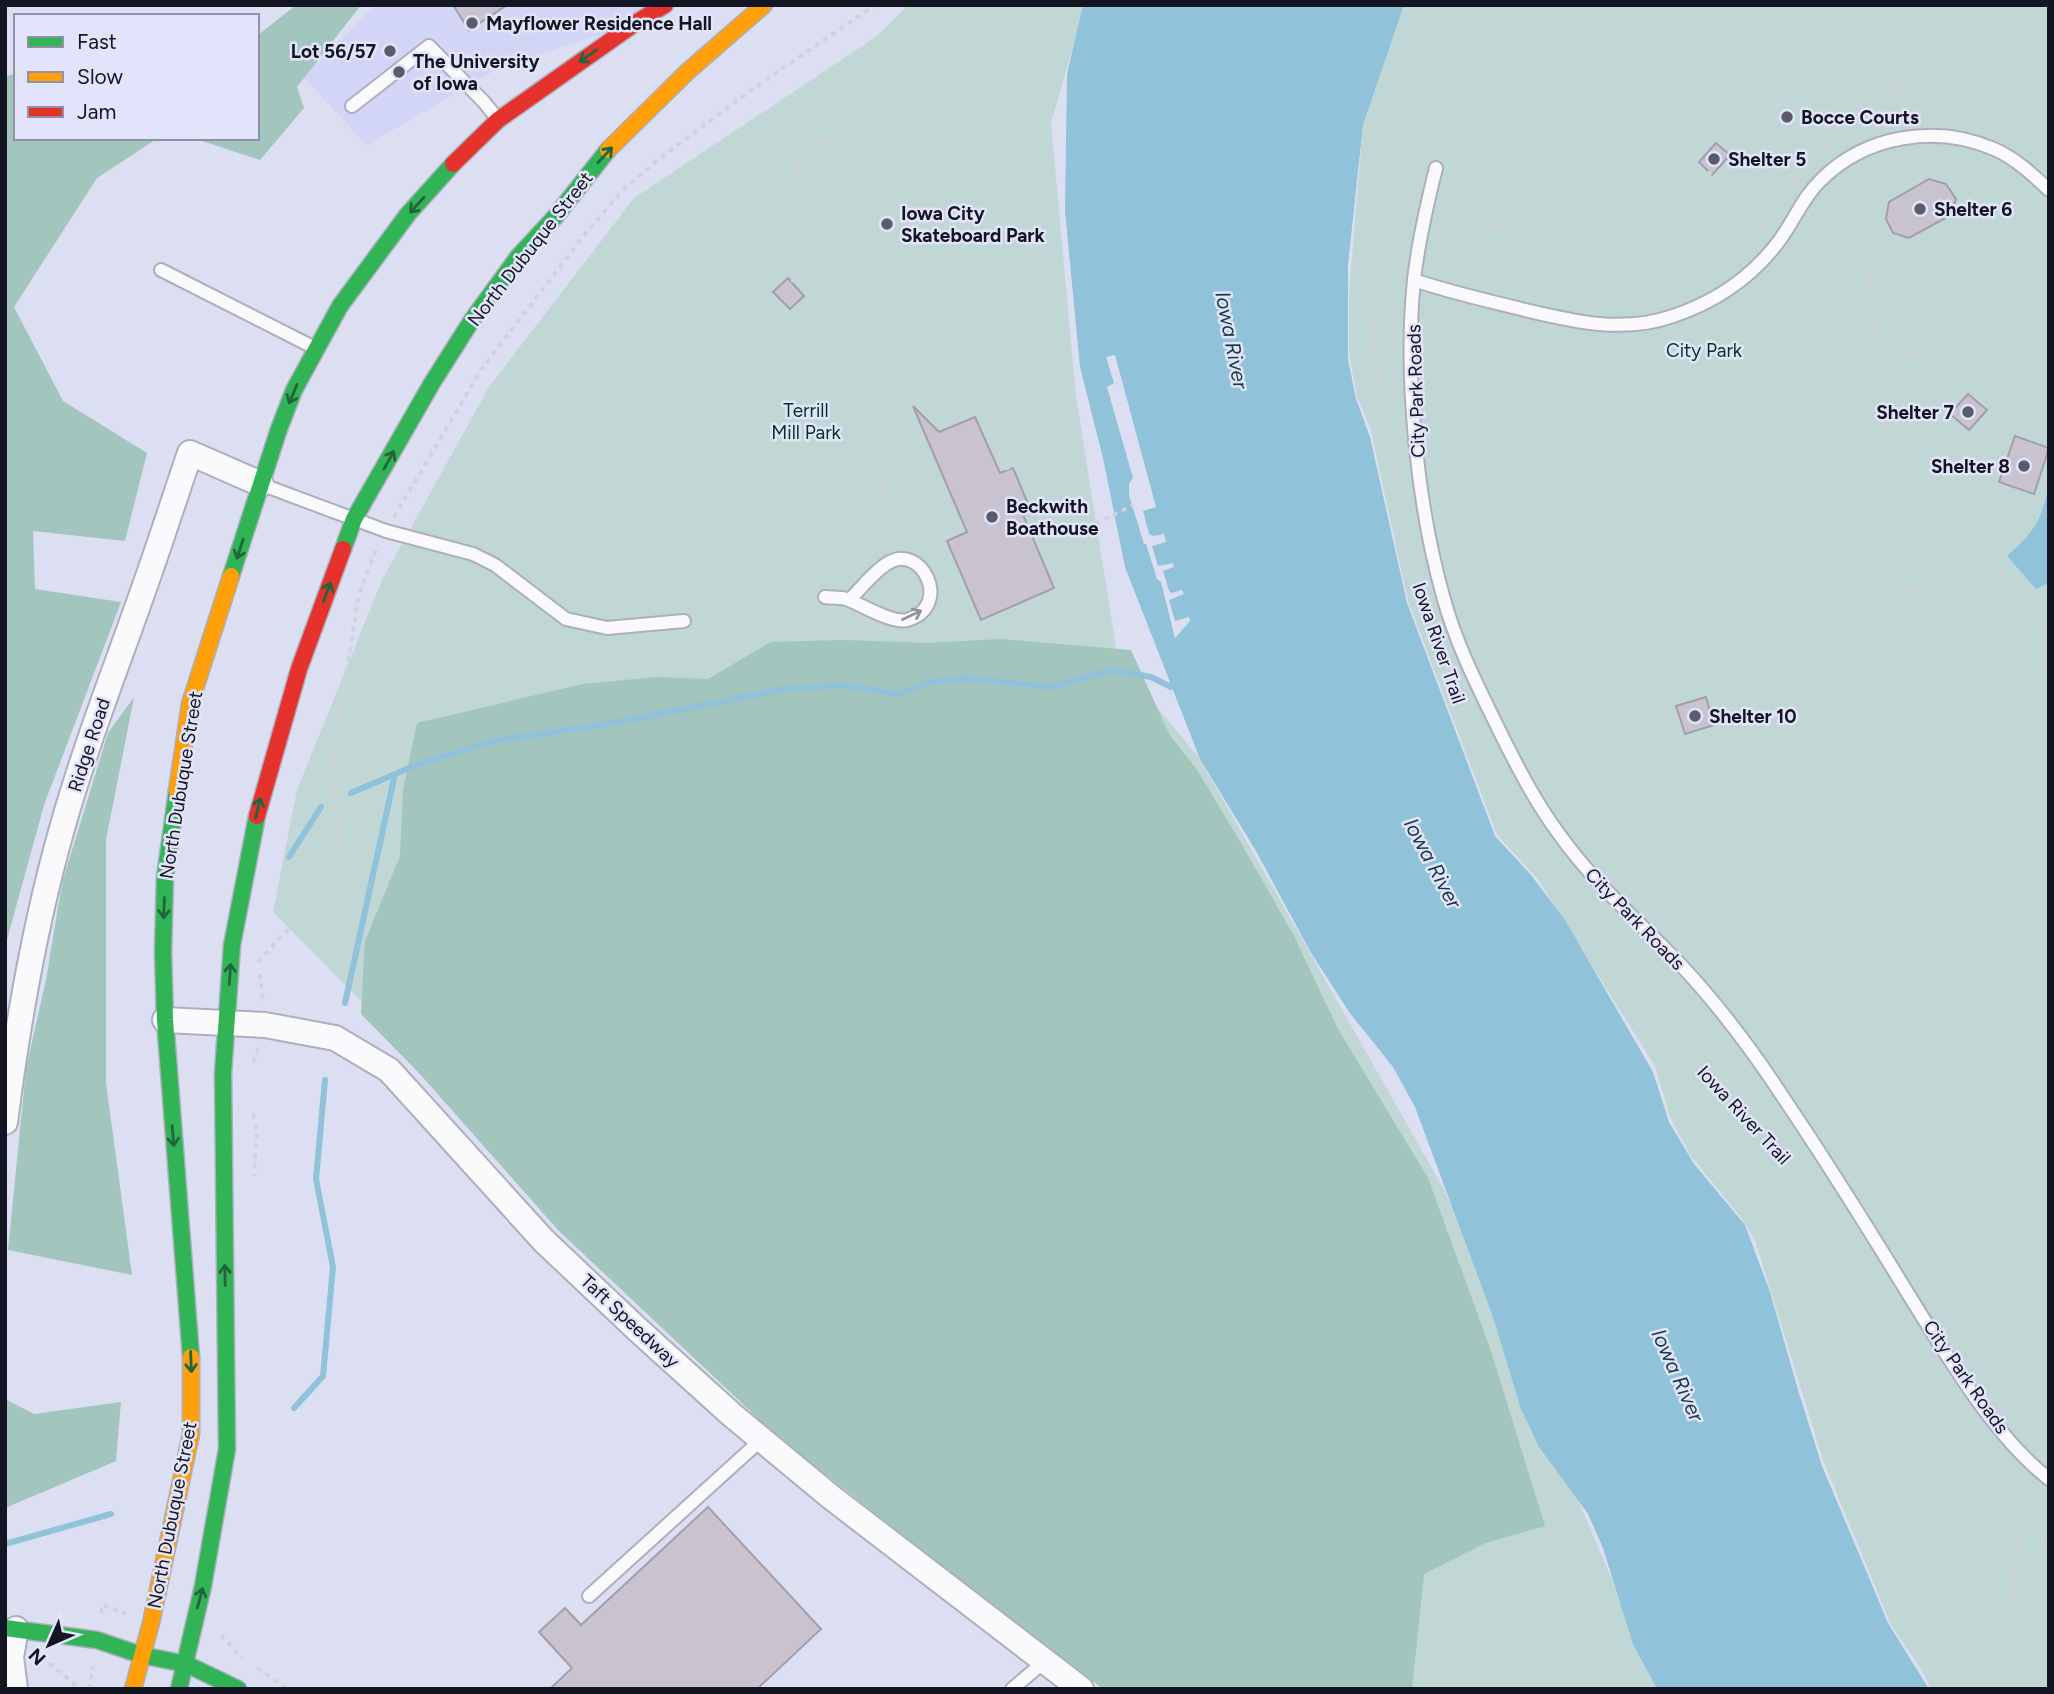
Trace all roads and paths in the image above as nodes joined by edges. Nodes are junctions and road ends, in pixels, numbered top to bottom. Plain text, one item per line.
1 (665, 5) edge
2 (764, 5) edge
3 (875, 5) edge
4 (1932, 5) edge
5 (1901, 85) junction
6 (352, 106) dead end
7 (789, 112) dead end
8 (498, 120) junction
9 (818, 138) junction
10 (2049, 139) edge
11 (1876, 145) junction
12 (1436, 168) dead end
13 (851, 170) dead end
14 (1709, 171) dead end
15 (2049, 190) edge
16 (1423, 230) junction
17 (1732, 250) junction
18 (802, 257) junction
19 (161, 271) dead end
20 (1744, 278) junction
21 (1414, 279) junction
22 (792, 282) dead end
23 (2049, 302) edge
24 (317, 349) junction
25 (1880, 364) junction
26 (1807, 430) dead end
27 (1008, 470) dead end
28 (261, 484) junction
29 (1061, 505) junction
30 (1133, 505) dead end
31 (1036, 514) dead end
32 (355, 519) junction
33 (1074, 523) junction
34 (386, 531) junction
35 (1079, 532) junction
36 (1045, 533) dead end
37 (951, 534) dead end
38 (943, 538) dead end
39 (1975, 542) junction
40 (1082, 543) junction
41 (879, 549) dead end
42 (1053, 553) dead end
43 (1063, 574) dead end
44 (825, 597) dead end
45 (1877, 599) dead end
46 (849, 600) junction
47 (684, 621) dead end
48 (2047, 627) edge
49 (2049, 698) edge
50 (165, 1020) junction
51 (227, 1024) junction
52 (265, 1025) junction
53 (253, 1062) dead end
54 (252, 1110) dead end
55 (5, 1122) edge
56 (253, 1184) dead end
57 (762, 1439) junction
58 (2049, 1479) edge
59 (2025, 1517) junction
60 (2049, 1550) edge
61 (2049, 1573) edge
62 (589, 1596) dead end
63 (2011, 1597) junction
64 (10, 1629) edge
65 (141, 1655) junction
66 (11, 1657) junction
67 (1045, 1661) junction
68 (186, 1664) junction
69 (2040, 1679) dead end
70 (15, 1689) edge
71 (80, 1689) edge
72 (133, 1689) edge
73 (179, 1689) edge
74 (238, 1689) edge
75 (1012, 1689) edge
76 (1081, 1689) edge
77 (1991, 1689) edge
78 (2032, 1689) edge

1 -> 8 main road, North Dubuque Street
32 -> 2 main road, North Dubuque Street
3 - 34 path
4 - 5 path
5 - 10 path
5 - 11 path
5 - 17 path, Iowa River Trail
6 - 8 lane
7 - 9 path
8 -> 24 main road, North Dubuque Street
9 - 13 path
9 - 18 path
11 - 15 lane
11 - 20 lane
11 - 25 path
12 - 16 lane, City Park Roads
14 - 17 path
16 - 17 path, Iowa River Trail
16 - 21 lane, City Park Roads
16 - 59 path, Iowa River Trail
17 - 20 path
18 - 22 path
18 - 41 path
19 - 24 lane
20 - 21 lane
21 - 58 lane, City Park Roads
23 - 25 path
24 -> 28 main road, North Dubuque Street
25 - 26 path
25 - 39 path
27 - 29 path
28 - 32 lane
28 -> 50 main road, North Dubuque Street
28 - 55 street, Ridge Road
29 - 31 path
29 - 33 path
30 - 35 path
32 - 34 lane
51 -> 32 main road, North Dubuque Street
33 - 35 path
33 - 36 path
34 - 47 lane
34 - 52 path
35 - 40 path
37 - 38 path
39 - 45 path
39 - 48 path
40 - 42 path
40 - 43 path
44 - 46 lane
46 -> 46 lane
48 - 49 path
50 - 51 street, Taft Speedway
50 -> 65 main road, North Dubuque Street
51 - 52 street, Taft Speedway
68 -> 51 main road, North Dubuque Street
52 - 53 path
52 - 57 street, Taft Speedway
54 - 56 path
57 - 62 lane
57 - 67 street, Taft Speedway
59 - 60 path, Iowa River Trail
59 - 63 path
61 - 63 path
63 - 77 path
64 - 65 main road
64 - 66 street
65 - 68 main road
65 - 72 main road, North Dubuque Street
66 - 70 street
66 - 71 path
67 - 75 lane
67 - 76 street, Taft Speedway
68 - 73 main road, North Dubuque Street
68 - 74 main road
69 - 78 path

